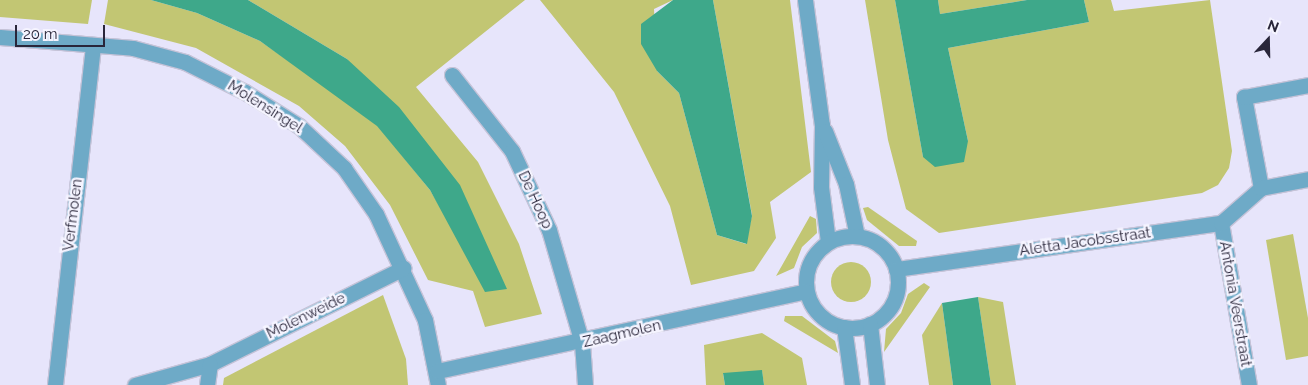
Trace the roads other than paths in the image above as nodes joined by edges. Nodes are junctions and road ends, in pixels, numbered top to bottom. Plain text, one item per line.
1 (805, 0) edge
2 (0, 37) edge
3 (93, 45) junction
4 (452, 74) dead end
5 (1308, 85) edge
6 (822, 125) junction
7 (1308, 179) edge
8 (1261, 188) junction
9 (1221, 223) junction
10 (857, 236) junction
11 (828, 242) junction
12 (403, 268) junction
13 (896, 269) junction
14 (806, 291) junction
15 (870, 324) junction
16 (844, 327) junction
17 (582, 343) junction
18 (210, 364) junction
19 (438, 378) edge
20 (55, 385) edge
21 (135, 385) edge
22 (207, 385) edge
23 (585, 385) edge
24 (852, 385) edge
25 (877, 385) edge
26 (1249, 385) edge

1 - 6 street
2 - 3 street, Molensingel
3 - 12 street, Molensingel
3 - 20 street, Verfmolen
4 - 17 street, De Hoop
5 - 8 street
6 - 10 street
6 - 11 street
7 - 8 street
8 - 9 street
9 - 13 street, Aletta Jacobsstraat
9 - 26 street, Antonia Veerstraat
10 - 11 street
10 - 13 street
11 - 14 street
12 - 18 street, Molenweide
12 - 19 street, Molensingel
13 - 15 street
14 - 16 street
14 - 17 street, Zaagmolen
15 - 16 street
15 - 25 street
16 - 24 street
17 - 19 street, Zaagmolen
17 - 23 street, De Hoop
18 - 21 street, Molenweide
18 - 22 street

